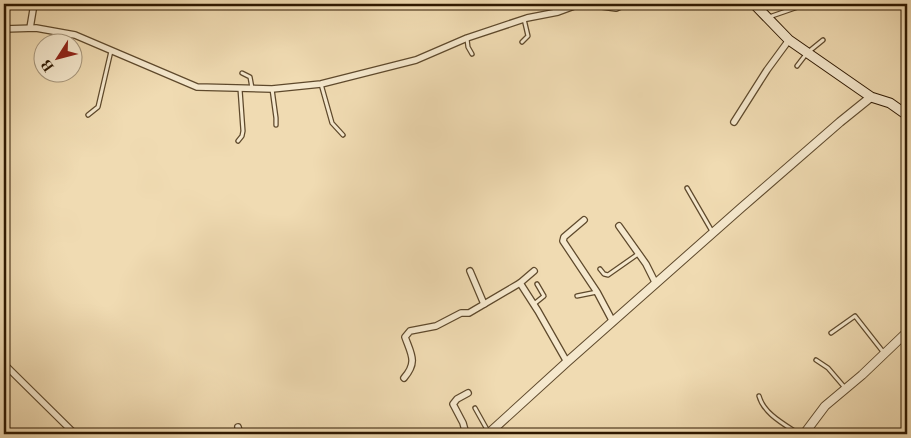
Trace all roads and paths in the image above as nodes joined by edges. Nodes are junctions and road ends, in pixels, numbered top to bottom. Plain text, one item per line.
1 (5, 4) edge
2 (34, 4) edge
3 (625, 4) edge
4 (754, 4) edge
5 (798, 7) dead end
6 (4, 8) edge
7 (766, 18) junction
8 (524, 19) junction
9 (30, 28) junction
10 (4, 29) edge
11 (467, 38) junction
12 (789, 40) junction
13 (823, 40) dead end
14 (522, 42) dead end
15 (111, 50) junction
16 (808, 53) junction
17 (472, 54) dead end
18 (796, 66) dead end
19 (242, 73) dead end
20 (321, 84) junction
21 (240, 88) junction
22 (252, 88) junction
23 (272, 89) junction
24 (872, 98) junction
25 (88, 115) dead end
26 (907, 115) edge
27 (734, 122) dead end
28 (276, 125) dead end
29 (344, 135) dead end
30 (238, 141) dead end
31 (687, 188) dead end
32 (584, 220) dead end
33 (619, 226) dead end
34 (713, 233) junction
35 (638, 254) junction
36 (600, 269) dead end
37 (470, 271) dead end
38 (534, 271) dead end
39 (520, 283) junction
40 (537, 284) dead end
41 (656, 284) junction
42 (597, 292) junction
43 (577, 296) dead end
44 (484, 304) junction
45 (534, 304) junction
46 (613, 322) junction
47 (907, 332) edge
48 (831, 333) dead end
49 (884, 353) junction
50 (816, 360) dead end
51 (566, 362) junction
52 (4, 364) edge
53 (404, 378) dead end
54 (846, 389) junction
55 (468, 393) dead end
56 (759, 396) dead end
57 (475, 408) dead end
58 (238, 427) dead end
59 (75, 434) edge
60 (240, 434) edge
61 (466, 434) edge
62 (489, 434) edge
63 (799, 434) edge
64 (804, 434) edge

1 - 6 street
2 - 9 street
3 - 8 street
4 - 7 main road
5 - 7 lane
7 - 12 main road
8 - 11 street
8 - 14 lane
9 - 10 street
9 - 15 street
11 - 17 lane
11 - 20 street
12 - 16 main road
12 - 27 street
13 - 16 lane
15 - 21 street
15 - 25 lane
16 - 18 lane
16 - 24 main road
19 - 22 lane
20 - 23 street
20 - 29 lane
21 - 22 street
21 - 30 lane
22 - 23 street
23 - 28 lane
24 - 26 main road
24 - 34 street
31 - 34 lane
32 - 42 street
33 - 35 street
34 - 41 street
35 - 36 lane
35 - 41 street
37 - 44 street
38 - 39 street
39 - 44 street
39 - 45 street
40 - 45 lane
41 - 46 street
42 - 43 lane
42 - 46 street
44 - 53 street
45 - 51 street
46 - 51 street
47 - 49 street
48 - 49 lane
49 - 54 street
50 - 54 lane
51 - 62 street
52 - 59 street
54 - 64 street
55 - 61 street
56 - 63 lane
57 - 62 lane
58 - 60 street

